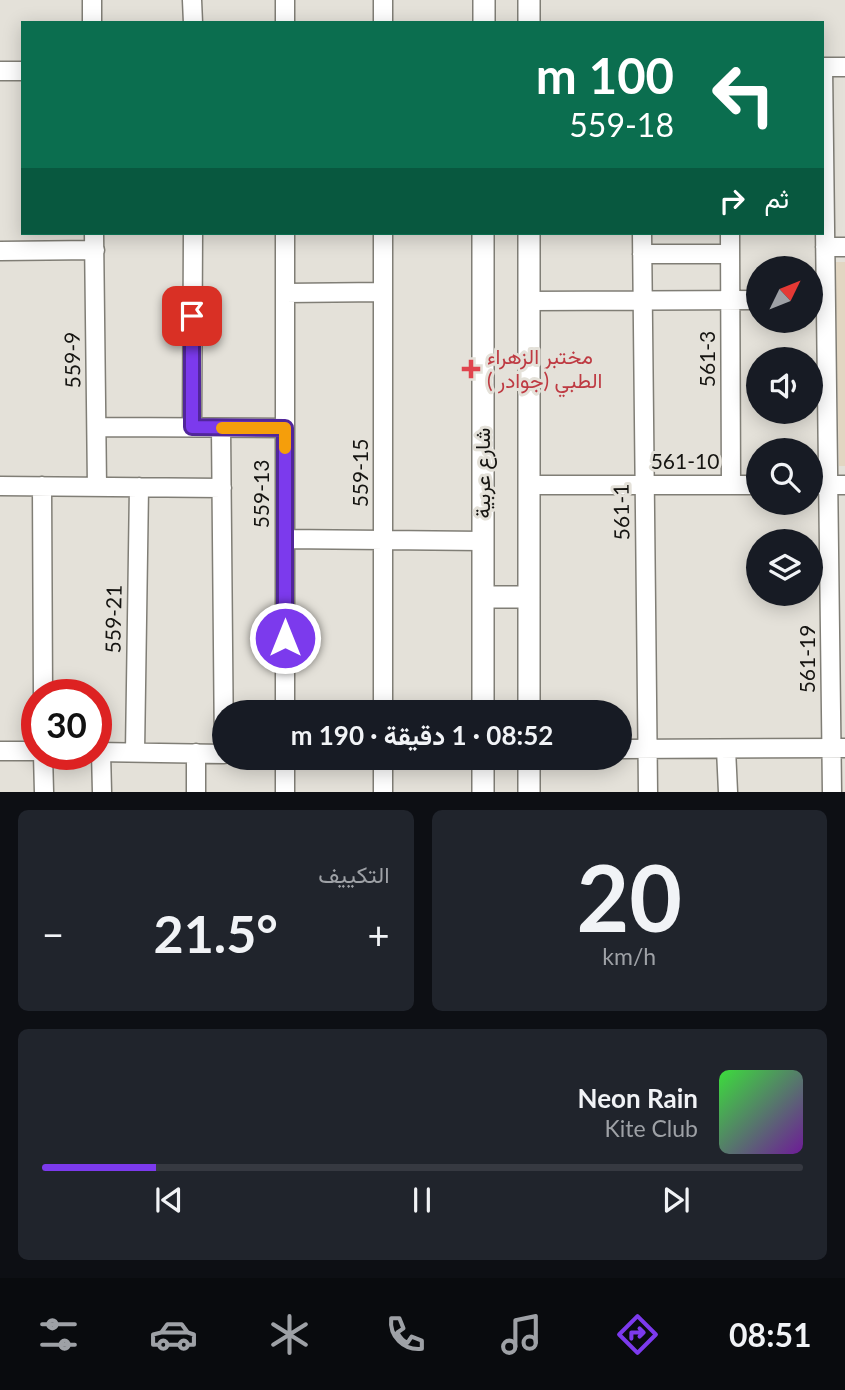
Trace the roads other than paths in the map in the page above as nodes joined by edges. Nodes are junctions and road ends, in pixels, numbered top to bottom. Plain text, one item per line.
1 (92, 0) edge
2 (192, 0) edge
3 (285, 0) edge
4 (383, 0) edge
5 (484, 0) edge
6 (92, 21) edge
7 (192, 21) edge
8 (285, 21) edge
9 (383, 21) edge
10 (484, 21) edge
11 (824, 67) edge
12 (845, 67) edge
13 (0, 71) edge
14 (21, 71) edge
15 (824, 157) edge
16 (193, 235) edge
17 (285, 235) edge
18 (383, 235) edge
19 (483, 235) edge
20 (529, 235) edge
21 (642, 235) edge
22 (730, 235) edge
23 (94, 241) edge
24 (30, 242) edge
25 (825, 247) junction
26 (845, 247) edge
27 (0, 251) edge
28 (642, 254) junction
29 (730, 254) junction
30 (823, 260) edge
31 (383, 292) junction
32 (285, 293) junction
33 (643, 300) junction
34 (730, 300) junction
35 (746, 300) edge
36 (529, 301) junction
37 (821, 333) edge
38 (192, 427) junction
39 (97, 428) junction
40 (221, 428) junction
41 (285, 428) junction
42 (529, 485) junction
43 (645, 485) junction
44 (731, 485) junction
45 (746, 485) edge
46 (837, 485) edge
47 (0, 486) edge
48 (42, 486) junction
49 (97, 487) junction
50 (139, 487) junction
51 (222, 488) junction
52 (285, 538) junction
53 (383, 540) junction
54 (483, 541) junction
55 (483, 597) junction
56 (529, 597) junction
57 (43, 679) edge
58 (224, 700) edge
59 (285, 700) edge
60 (383, 700) edge
61 (483, 700) edge
62 (529, 700) edge
63 (726, 748) junction
64 (838, 748) edge
65 (632, 749) edge
66 (648, 749) junction
67 (0, 751) edge
68 (21, 751) edge
69 (112, 752) edge
70 (135, 752) junction
71 (196, 753) junction
72 (212, 754) edge
73 (43, 770) edge
74 (100, 770) edge
75 (285, 770) edge
76 (383, 770) edge
77 (483, 770) edge
78 (529, 770) edge
79 (44, 792) edge
80 (102, 792) edge
81 (196, 792) edge
82 (285, 792) edge
83 (383, 792) edge
84 (483, 792) edge
85 (529, 792) edge
86 (648, 792) edge
87 (728, 792) edge
88 (832, 792) edge

1 - 6 street
2 - 7 street
3 - 8 street
4 - 9 street
5 - 10 main road
11 - 12 street
13 - 14 street
15 - 25 street, 561-19
16 - 38 street
17 - 32 street, 559-13
18 - 31 street, 559-15
19 - 54 main road, شارع عربية
20 - 36 main road
21 - 28 street, 561-1
22 - 29 street, 561-3
23 - 24 street
23 - 39 street, 559-9
24 - 27 street
25 - 26 street
25 - 30 street, 561-19
28 - 29 street
28 - 33 street, 561-1
29 - 34 street, 561-3
31 - 32 street
31 - 53 street, 559-15
32 - 41 street, 559-13
33 - 34 street
33 - 36 street
33 - 43 street, 561-1
34 - 35 street
34 - 44 street, 561-3
36 - 42 main road
37 - 46 street, 561-19
38 - 39 street
38 - 40 street
39 - 49 street, 559-9
40 - 41 street
40 - 51 street
41 - 52 street, 559-13
42 - 43 street, 561-10
42 - 56 main road
43 - 44 street, 561-10
43 - 66 street, 561-1
44 - 45 street, 561-10
46 - 64 street, 561-19
47 - 48 street
48 - 49 street
48 - 57 street
49 - 50 street
50 - 51 street
50 - 70 street, 559-21
51 - 58 street
52 - 53 street
52 - 59 street, 559-13
53 - 54 street
53 - 60 street, 559-15
54 - 55 main road, شارع عربية
55 - 56 main road
55 - 61 main road, شارع عربية
56 - 62 main road
63 - 64 street
63 - 66 street
63 - 87 street
64 - 88 street, 561-19
65 - 66 street
66 - 86 street, 561-1
67 - 68 street
69 - 70 street
70 - 71 street
71 - 72 street
71 - 81 street
73 - 79 street
74 - 80 street
75 - 82 street
76 - 83 street
77 - 84 main road
78 - 85 main road

